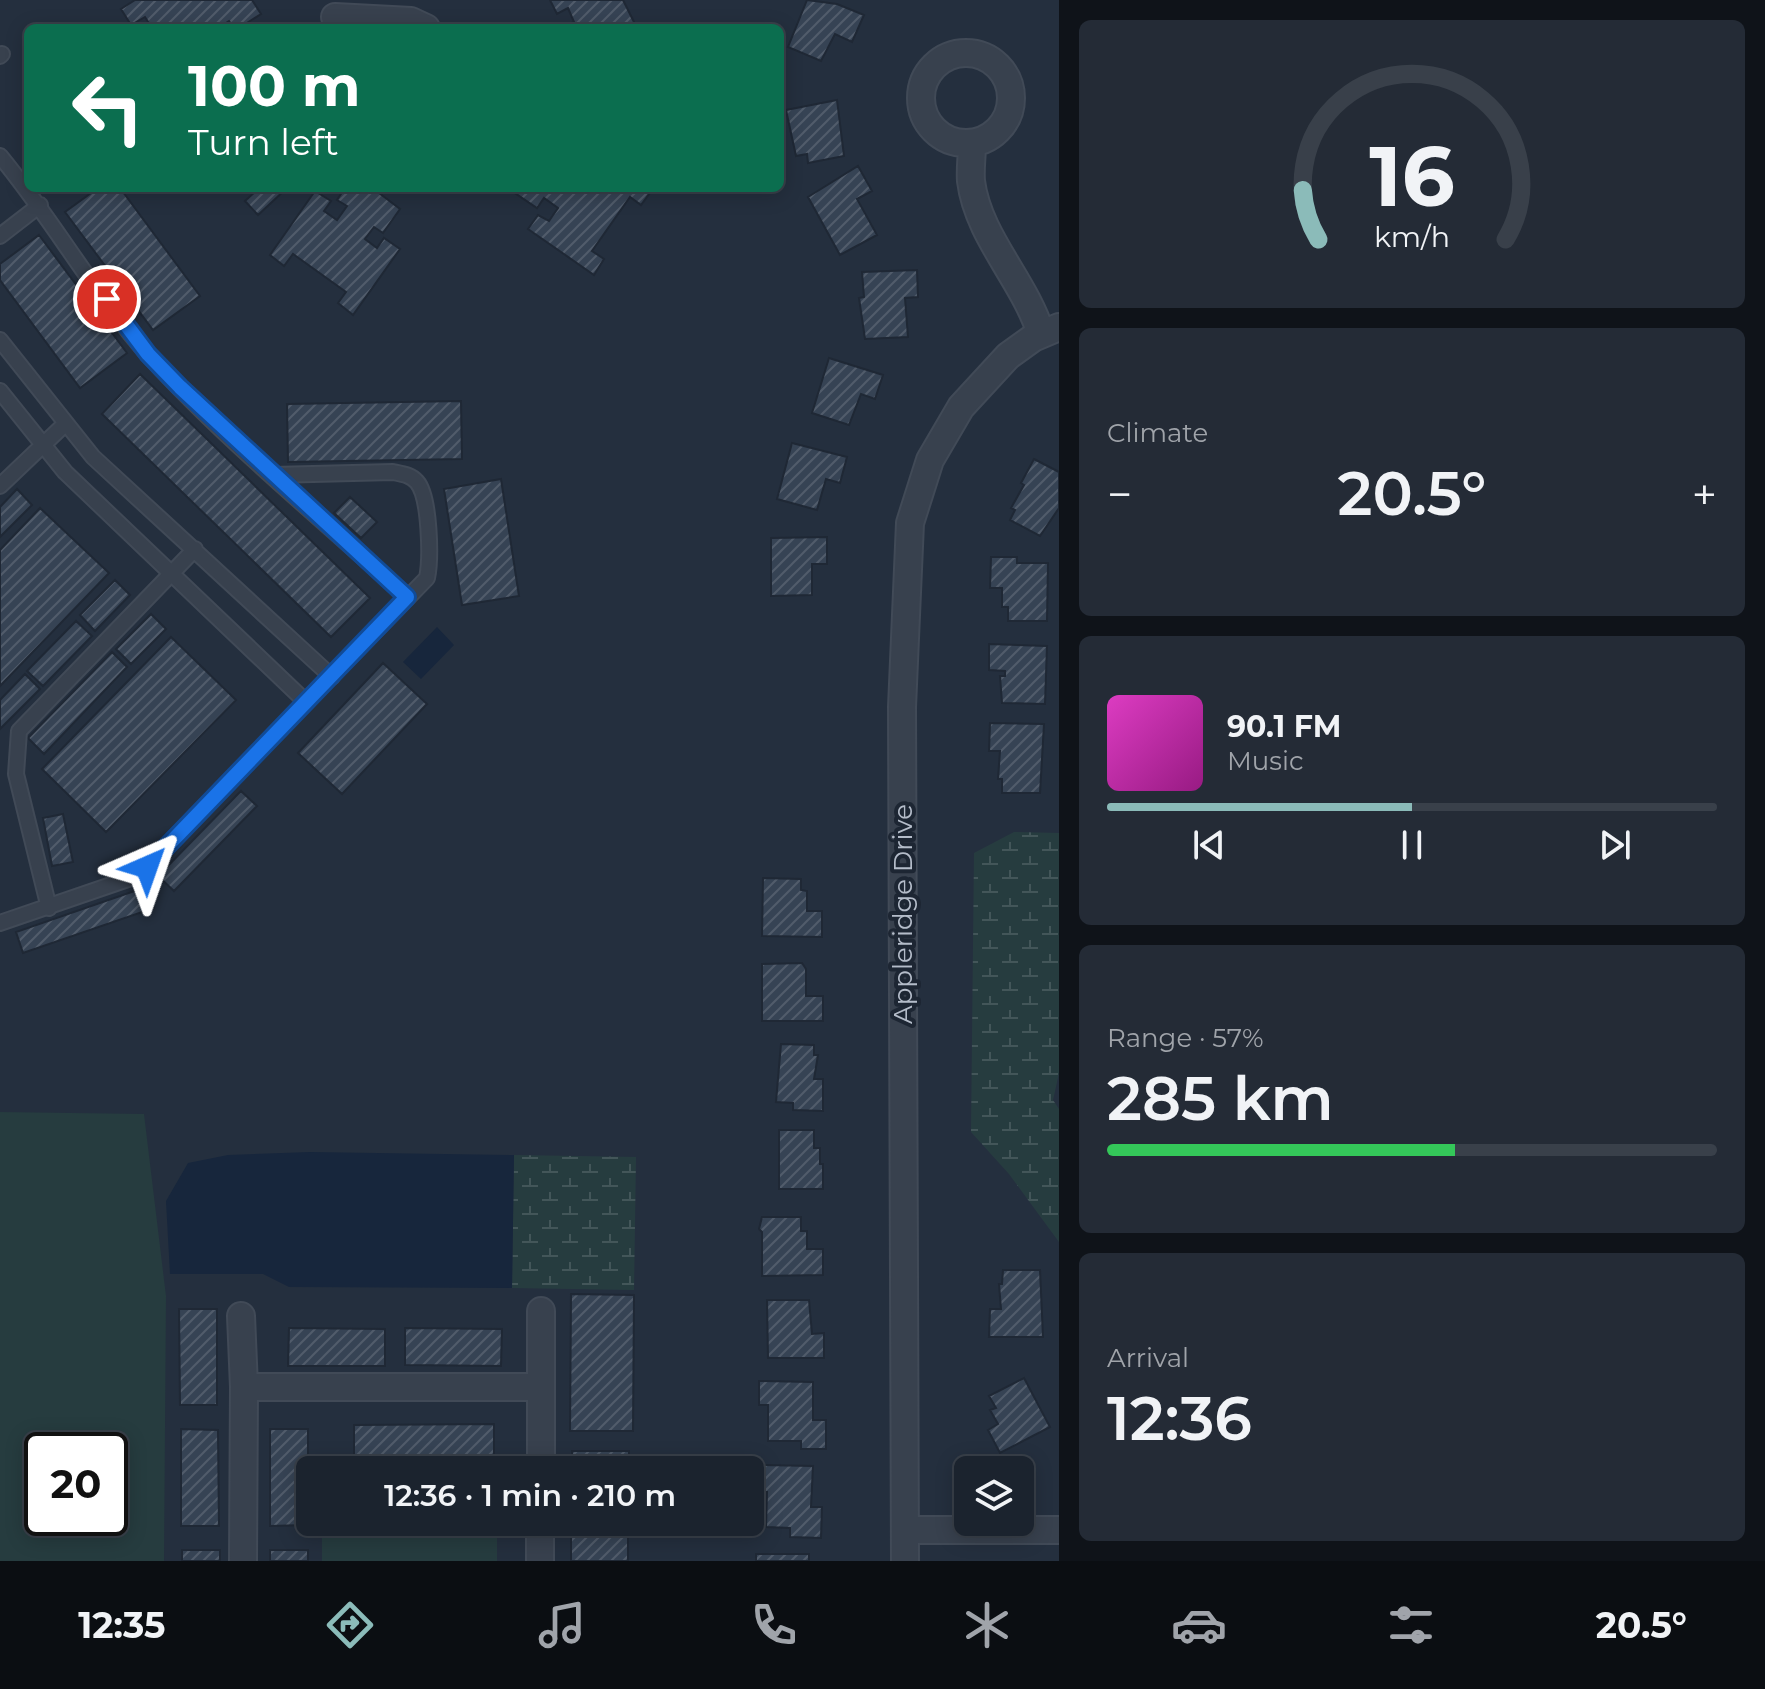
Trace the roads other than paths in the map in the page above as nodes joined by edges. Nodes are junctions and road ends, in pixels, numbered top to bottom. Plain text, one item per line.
1 (332, 15) edge
2 (417, 24) edge
3 (972, 144) dead end
4 (0, 156) edge
5 (24, 185) edge
6 (29, 192) edge
7 (40, 205) junction
8 (0, 236) edge
9 (1050, 330) edge
10 (0, 340) edge
11 (0, 391) edge
12 (65, 424) junction
13 (42, 445) junction
14 (273, 475) junction
15 (0, 486) edge
16 (195, 549) junction
17 (170, 574) junction
18 (407, 597) junction
19 (332, 677) junction
20 (306, 702) junction
21 (49, 908) junction
22 (0, 923) edge
23 (541, 1311) dead end
24 (241, 1316) dead end
25 (244, 1387) junction
26 (541, 1387) junction
27 (541, 1456) edge
28 (905, 1530) junction
29 (1059, 1530) edge
30 (540, 1536) edge
31 (243, 1561) edge
32 (540, 1561) edge
33 (905, 1561) edge

1 - 2 street
3 - 9 street
4 - 5 lane
6 - 7 lane
7 - 8 lane
7 - 14 lane
9 - 28 street, Appleridge Drive
10 - 12 lane
11 - 13 lane
12 - 13 lane
12 - 16 lane
13 - 15 lane
13 - 17 lane
14 - 18 lane
14 - 18 lane
16 - 17 lane
16 - 19 lane
17 - 20 lane
17 - 21 lane
18 - 19 lane
19 - 20 lane
20 - 21 lane
21 - 22 lane
23 - 26 street
24 - 25 street
25 - 26 street
25 - 31 street
26 - 27 street
28 - 29 street
28 - 33 street, Appleridge Drive
30 - 32 street

